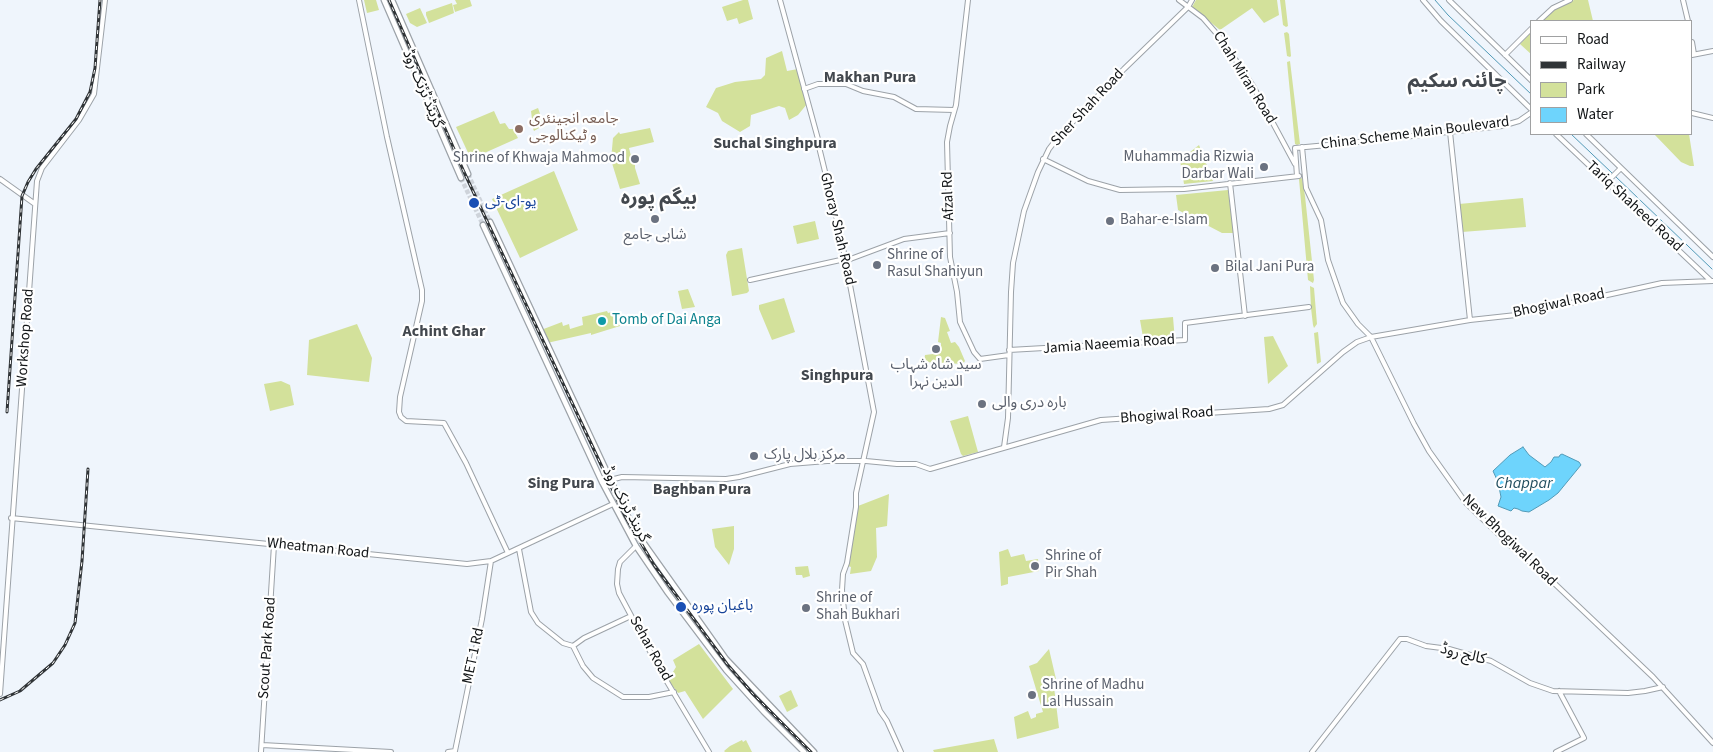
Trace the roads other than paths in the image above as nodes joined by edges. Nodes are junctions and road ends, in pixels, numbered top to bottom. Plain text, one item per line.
1 (105, 0) edge
2 (359, 0) edge
3 (384, 0) edge
4 (392, 0) edge
5 (780, 0) edge
6 (968, 0) edge
7 (1179, 0) edge
8 (1192, 0) edge
9 (1422, 0) edge
10 (1449, 0) edge
11 (1570, 0) edge
12 (1684, 0) edge
13 (1188, 7) junction
14 (1540, 20) edge
15 (1688, 20) edge
16 (1530, 30) edge
17 (1713, 51) edge
18 (1693, 54) edge
19 (1506, 55) junction
20 (1530, 78) edge
21 (804, 89) junction
22 (1530, 109) edge
23 (440, 110) junction
24 (954, 110) junction
25 (432, 112) junction
26 (1530, 113) edge
27 (1693, 113) edge
28 (1713, 118) edge
29 (1450, 132) junction
30 (1557, 135) edge
31 (1587, 135) edge
32 (1302, 147) junction
33 (1043, 159) junction
34 (1296, 167) junction
35 (1621, 168) junction
36 (468, 174) tunnel mouth
37 (1297, 176) junction
38 (1304, 176) junction
39 (461, 178) tunnel mouth
40 (0, 179) edge
41 (1609, 181) junction
42 (1230, 183) junction
43 (35, 204) junction
44 (490, 222) tunnel mouth
45 (483, 225) tunnel mouth
46 (950, 233) junction
47 (1713, 257) edge
48 (845, 260) junction
49 (750, 280) dead end
50 (1712, 281) edge
51 (1310, 308) dead end
52 (1245, 316) junction
53 (1470, 320) junction
54 (1371, 337) junction
55 (1009, 353) junction
56 (1004, 447) junction
57 (863, 461) junction
58 (610, 479) junction
59 (602, 482) junction
60 (613, 504) junction
61 (12, 518) junction
62 (274, 545) junction
63 (636, 546) junction
64 (519, 549) junction
65 (508, 553) junction
66 (491, 561) junction
67 (631, 616) junction
68 (573, 646) junction
69 (1663, 687) junction
70 (674, 692) junction
71 (1559, 692) junction
72 (0, 694) edge
73 (1713, 743) edge
74 (262, 745) junction
75 (261, 752) edge
76 (391, 752) edge
77 (451, 752) edge
78 (709, 752) edge
79 (804, 752) edge
80 (814, 752) edge
81 (901, 752) edge
82 (1312, 752) edge
83 (1556, 752) edge

1 - 43 street, Workshop Road
2 - 65 street
3 - 25 main road, گرینڈ ٹرنک روڈ
4 - 23 main road, گرینڈ ٹرنک روڈ
5 - 21 street, Ghoray Shah Road
6 - 24 street, Afzal Rd
7 - 13 street, Chah Miran Road
8 - 13 street, Sher Shah Road
9 - 22 street
10 - 19 street
11 - 14 street
12 - 15 street
13 - 33 street, Sher Shah Road
13 - 34 street, Chah Miran Road
16 - 19 street
17 - 18 street
19 - 20 street
21 - 24 street
21 - 48 street, Ghoray Shah Road
23 - 25 main road
23 - 36 main road, گرینڈ ٹرنک روڈ
24 - 46 street, Afzal Rd
25 - 39 main road, گرینڈ ٹرنک روڈ
26 - 29 street, China Scheme Main Boulevard
27 - 28 street
29 - 32 street, China Scheme Main Boulevard
29 - 53 street
30 - 41 street, Tariq Shaheed Road
31 - 35 street, Tariq Shaheed Road
32 - 34 street, China Scheme Main Boulevard
32 - 38 street, New Bhogiwal Road
33 - 42 street
33 - 55 street, Sher Shah Road
34 - 37 street
35 - 41 street
35 - 47 street, Tariq Shaheed Road
37 - 38 street
37 - 42 street
38 - 54 street, New Bhogiwal Road
40 - 43 street
41 - 50 street, Tariq Shaheed Road
42 - 52 street
43 - 61 street, Workshop Road
44 - 58 main road, گرینڈ ٹرنک روڈ
45 - 59 main road, گرینڈ ٹرنک روڈ
46 - 48 street
46 - 55 street, Afzal Rd
48 - 49 street
48 - 57 street, Ghoray Shah Road
50 - 53 street, Bhogiwal Road
51 - 52 street, Jamia Naeemia Road
52 - 55 street, Jamia Naeemia Road
53 - 54 street, Bhogiwal Road
54 - 56 street, Bhogiwal Road
54 - 69 street, New Bhogiwal Road
55 - 56 street, Sher Shah Road
56 - 57 street, Bhogiwal Road
57 - 58 street, Bhogiwal Road
57 - 81 street, Ghoray Shah Road
58 - 59 street, Bhogiwal Road
58 - 80 main road, گرینڈ ٹرنک روڈ
59 - 60 main road, گرینڈ ٹرنک روڈ
60 - 63 main road, گرینڈ ٹرنک روڈ
60 - 64 street, Wheatman Road
61 - 62 street, Wheatman Road
61 - 72 street, Workshop Road
62 - 66 street, Wheatman Road
62 - 74 street, Scout Park Road
63 - 67 street, Sehar Road
63 - 79 main road, گرینڈ ٹرنک روڈ
64 - 65 street, Wheatman Road
64 - 68 street
65 - 66 street, Wheatman Road
66 - 77 street, MET 1 Rd
67 - 68 street
67 - 70 street, Sehar Road
68 - 70 street
69 - 71 street, کالج روڈ
69 - 73 street, New Bhogiwal Road
70 - 78 street, Sehar Road
71 - 82 street, کالج روڈ
71 - 83 street
74 - 75 street, Scout Park Road
74 - 76 street

